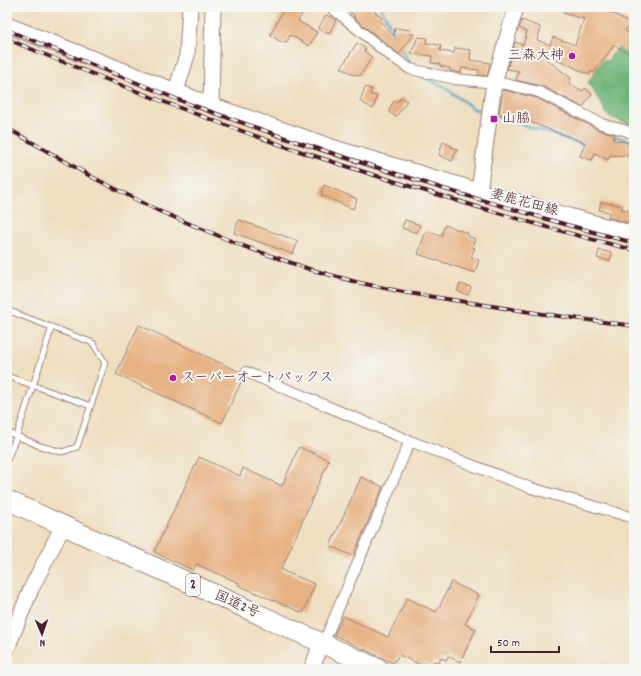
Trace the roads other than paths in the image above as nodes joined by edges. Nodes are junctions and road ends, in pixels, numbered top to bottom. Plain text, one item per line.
1 (190, 7) edge
2 (213, 7) edge
3 (331, 7) edge
4 (516, 7) edge
5 (7, 26) edge
6 (189, 33) junction
7 (212, 36) junction
8 (494, 83) junction
9 (176, 91) junction
10 (211, 105) junction
11 (634, 135) edge
12 (479, 191) junction
13 (634, 234) edge
14 (7, 310) edge
15 (52, 327) junction
16 (246, 372) dead end
17 (7, 376) edge
18 (33, 386) junction
19 (91, 406) junction
20 (7, 432) edge
21 (17, 435) junction
22 (410, 440) junction
23 (7, 460) edge
24 (7, 500) edge
25 (634, 518) edge
26 (62, 526) junction
27 (322, 643) junction
28 (7, 648) edge
29 (312, 669) edge
30 (379, 669) edge

1 - 6 street
2 - 7 street
3 - 8 street
4 - 8 street, 妻鹿花田線
5 - 9 street
6 - 7 street
6 - 9 street
7 - 10 street
8 - 11 street
8 - 12 street, 妻鹿花田線
9 - 10 street
10 - 12 street
12 - 13 street, 妻鹿花田線
14 - 15 lane
15 - 18 lane
15 - 19 lane
16 - 22 street
17 - 18 lane
18 - 19 lane
18 - 21 lane
19 - 21 lane
20 - 21 lane
21 - 23 lane
22 - 25 street
22 - 27 street
24 - 26 highway, 国道2号 / 2
26 - 27 highway, 国道2号 / 2
26 - 28 street
27 - 29 street
27 - 30 highway, 国道2号 / 2

